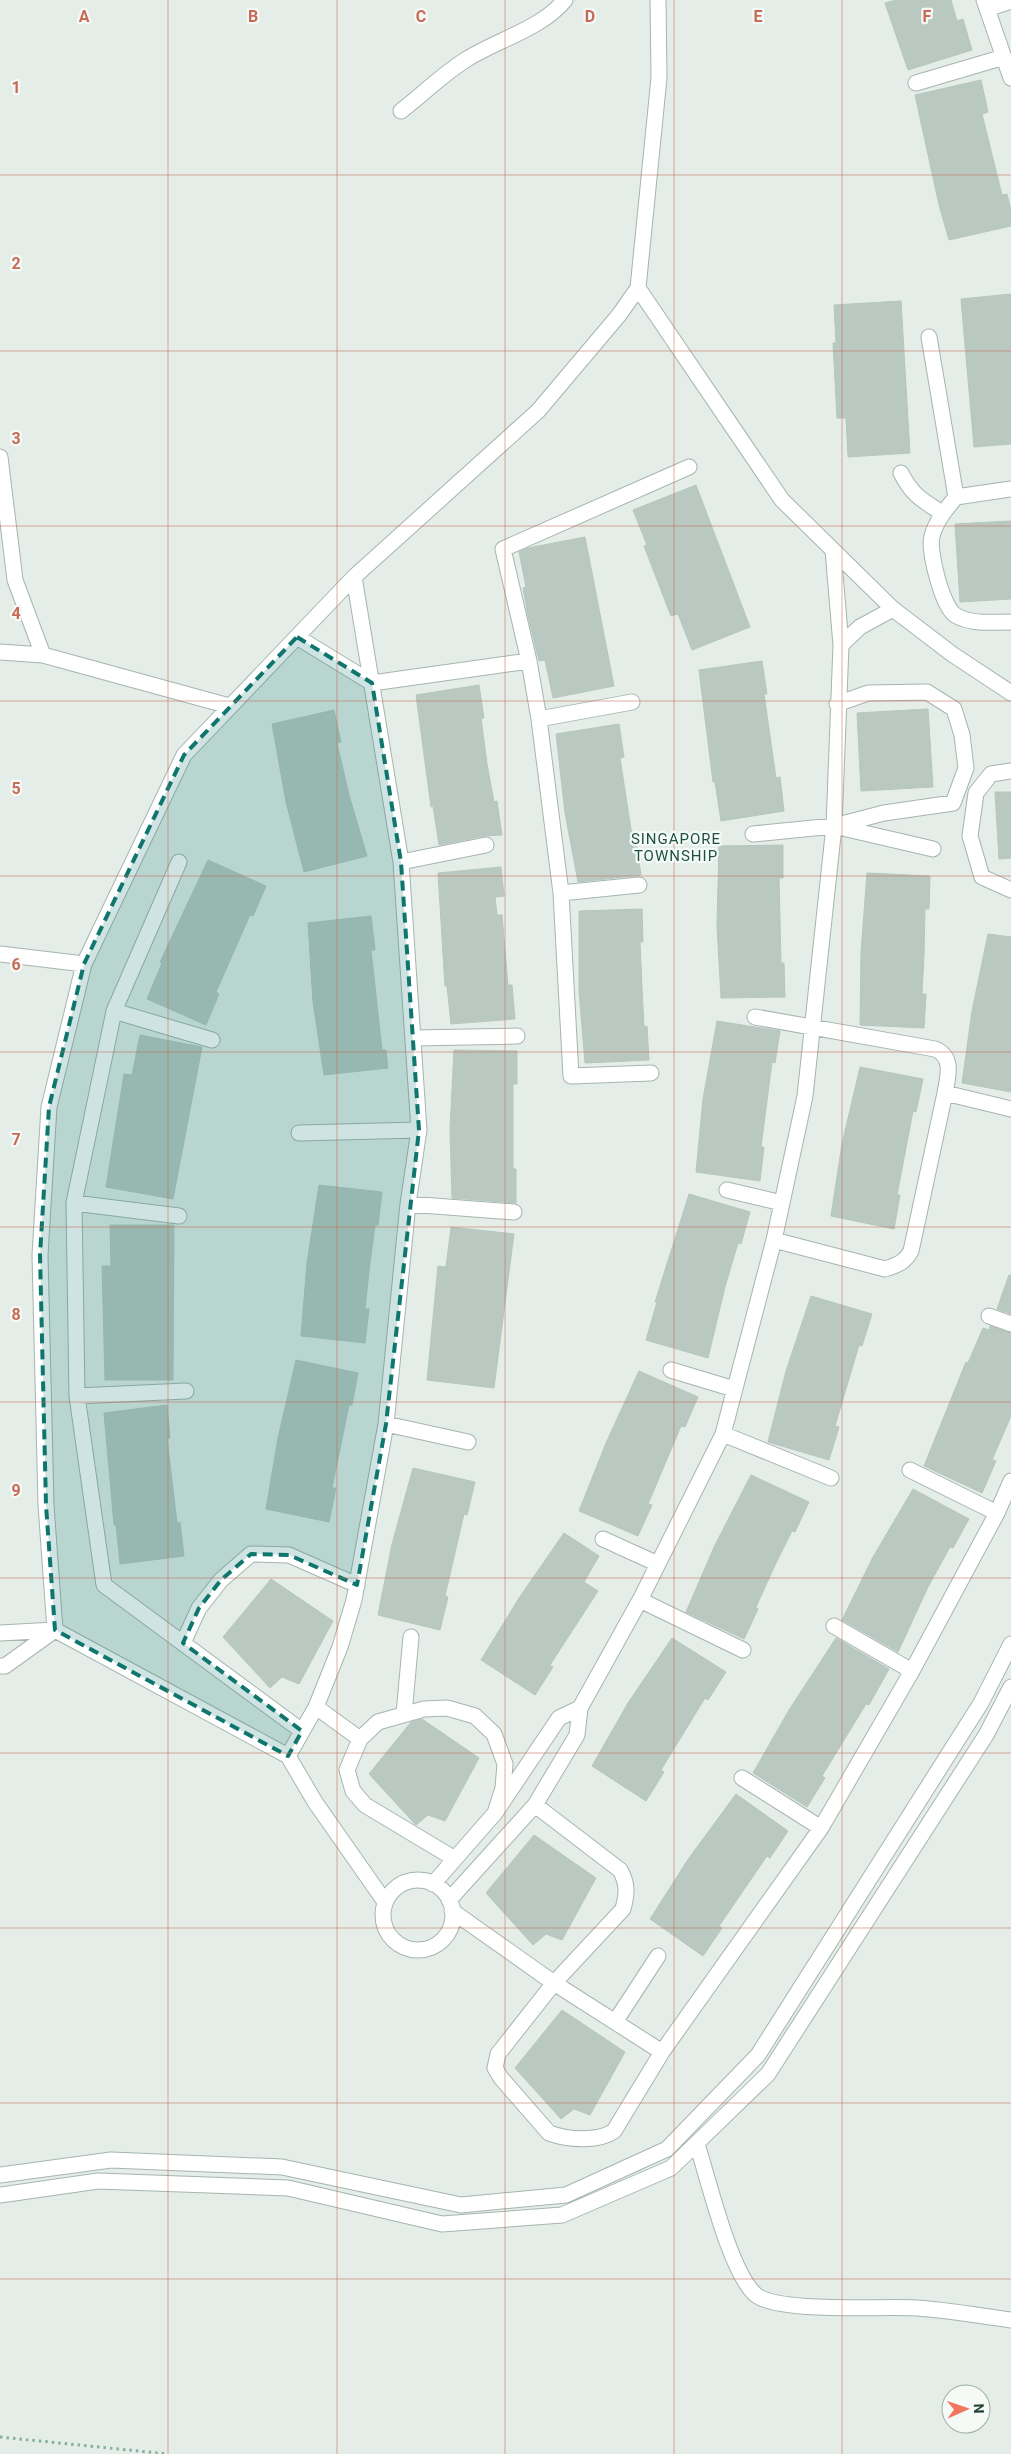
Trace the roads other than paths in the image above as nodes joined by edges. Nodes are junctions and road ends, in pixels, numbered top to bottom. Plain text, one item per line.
1 (565, 0) edge
2 (658, 0) edge
3 (1011, 1) edge
4 (986, 4) edge
5 (1004, 57) junction
6 (1011, 78) edge
7 (916, 83) dead end
8 (401, 111) dead end
9 (638, 288) junction
10 (929, 337) dead end
11 (0, 457) edge
12 (689, 467) dead end
13 (901, 473) dead end
14 (1011, 489) edge
15 (956, 497) junction
16 (942, 513) junction
17 (833, 550) junction
18 (354, 577) junction
19 (893, 610) junction
20 (1011, 622) edge
21 (296, 636) junction
22 (841, 645) junction
23 (0, 652) edge
24 (43, 655) junction
25 (529, 660) junction
26 (372, 683) junction
27 (1011, 693) edge
28 (632, 702) dead end
29 (838, 704) junction
30 (229, 706) junction
31 (539, 719) junction
32 (1011, 771) edge
33 (834, 826) junction
34 (753, 834) dead end
35 (486, 846) dead end
36 (933, 849) dead end
37 (179, 862) dead end
38 (401, 862) junction
39 (639, 885) dead end
40 (1011, 890) edge
41 (561, 894) junction
42 (0, 954) edge
43 (84, 964) junction
44 (114, 1011) junction
45 (755, 1017) dead end
46 (813, 1029) junction
47 (517, 1036) dead end
48 (413, 1038) junction
49 (212, 1040) dead end
50 (651, 1073) dead end
51 (945, 1093) junction
52 (1011, 1109) edge
53 (419, 1130) junction
54 (299, 1133) dead end
55 (727, 1190) dead end
56 (74, 1203) junction
57 (782, 1203) junction
58 (408, 1204) junction
59 (514, 1212) dead end
60 (179, 1216) dead end
61 (774, 1240) junction
62 (988, 1316) dead end
63 (1011, 1324) edge
64 (671, 1370) dead end
65 (734, 1389) junction
66 (186, 1392) dead end
67 (77, 1396) junction
68 (386, 1424) junction
69 (723, 1434) junction
70 (468, 1442) dead end
71 (910, 1470) dead end
72 (831, 1478) dead end
73 (1011, 1482) edge
74 (997, 1513) junction
75 (603, 1539) dead end
76 (658, 1564) junction
77 (357, 1585) junction
78 (640, 1600) junction
79 (834, 1626) dead end
80 (56, 1630) junction
81 (0, 1633) edge
82 (411, 1637) dead end
83 (183, 1643) junction
84 (1011, 1644) edge
85 (743, 1650) dead end
86 (0, 1666) edge
87 (912, 1671) junction
88 (1011, 1688) edge
89 (316, 1707) junction
90 (580, 1708) junction
91 (404, 1714) junction
92 (302, 1731) junction
93 (360, 1739) junction
94 (288, 1756) junction
95 (742, 1778) dead end
96 (534, 1805) junction
97 (495, 1813) junction
98 (821, 1828) junction
99 (455, 1859) junction
100 (433, 1884) junction
101 (386, 1902) junction
102 (451, 1905) junction
103 (658, 1956) dead end
104 (554, 1983) junction
105 (615, 2022) junction
106 (662, 2052) junction
107 (697, 2144) junction
108 (0, 2175) edge
109 (0, 2194) edge
110 (1011, 2320) edge

1 - 8 street
2 - 9 street
3 - 4 street
4 - 5 street
5 - 6 street
5 - 7 street
9 - 17 street
9 - 18 street
10 - 15 street
11 - 24 street
12 - 25 street
13 - 16 street
14 - 15 street
15 - 16 street
16 - 20 street
17 - 19 street
17 - 22 street
18 - 21 street
18 - 26 street
19 - 22 street
19 - 27 street
21 - 26 street
21 - 30 street
22 - 29 street
23 - 24 street
24 - 30 street
25 - 26 street
25 - 31 street
26 - 38 street
28 - 31 street
29 - 33 street
29 - 33 street
30 - 43 street
31 - 41 street
32 - 40 street
33 - 34 street
33 - 36 street
33 - 46 street
35 - 38 street
37 - 44 street
38 - 48 street
39 - 41 street
41 - 50 street
42 - 43 street
43 - 80 street
44 - 49 street
44 - 56 street
45 - 46 street
46 - 51 street
46 - 57 street
47 - 48 street
48 - 53 street
51 - 52 street
51 - 61 street
53 - 54 street
53 - 58 street
55 - 57 street
56 - 60 street
56 - 67 street
57 - 61 street
58 - 59 street
58 - 68 street
61 - 65 street
62 - 63 street
64 - 65 street
65 - 69 street
66 - 67 street
67 - 83 street
68 - 70 street
68 - 77 street
69 - 72 street
69 - 76 street
71 - 74 street
73 - 74 street
74 - 87 street
75 - 76 street
76 - 78 street
77 - 83 street
77 - 89 street
78 - 85 street
78 - 90 street
79 - 87 street
80 - 81 street
80 - 86 street
80 - 94 street
82 - 91 street
83 - 92 street
84 - 108 street
87 - 98 street
88 - 107 street
89 - 92 street
89 - 93 street
90 - 96 street
90 - 97 street
91 - 93 street
91 - 97 street
92 - 94 street
93 - 99 street
94 - 101 street
95 - 98 street
96 - 102 street
96 - 104 street
97 - 99 street
98 - 106 street
99 - 100 street
100 - 101 street
100 - 102 street
101 - 102 street
102 - 104 street
103 - 105 street
104 - 105 street
104 - 106 street
105 - 106 street
107 - 109 street
107 - 110 street

